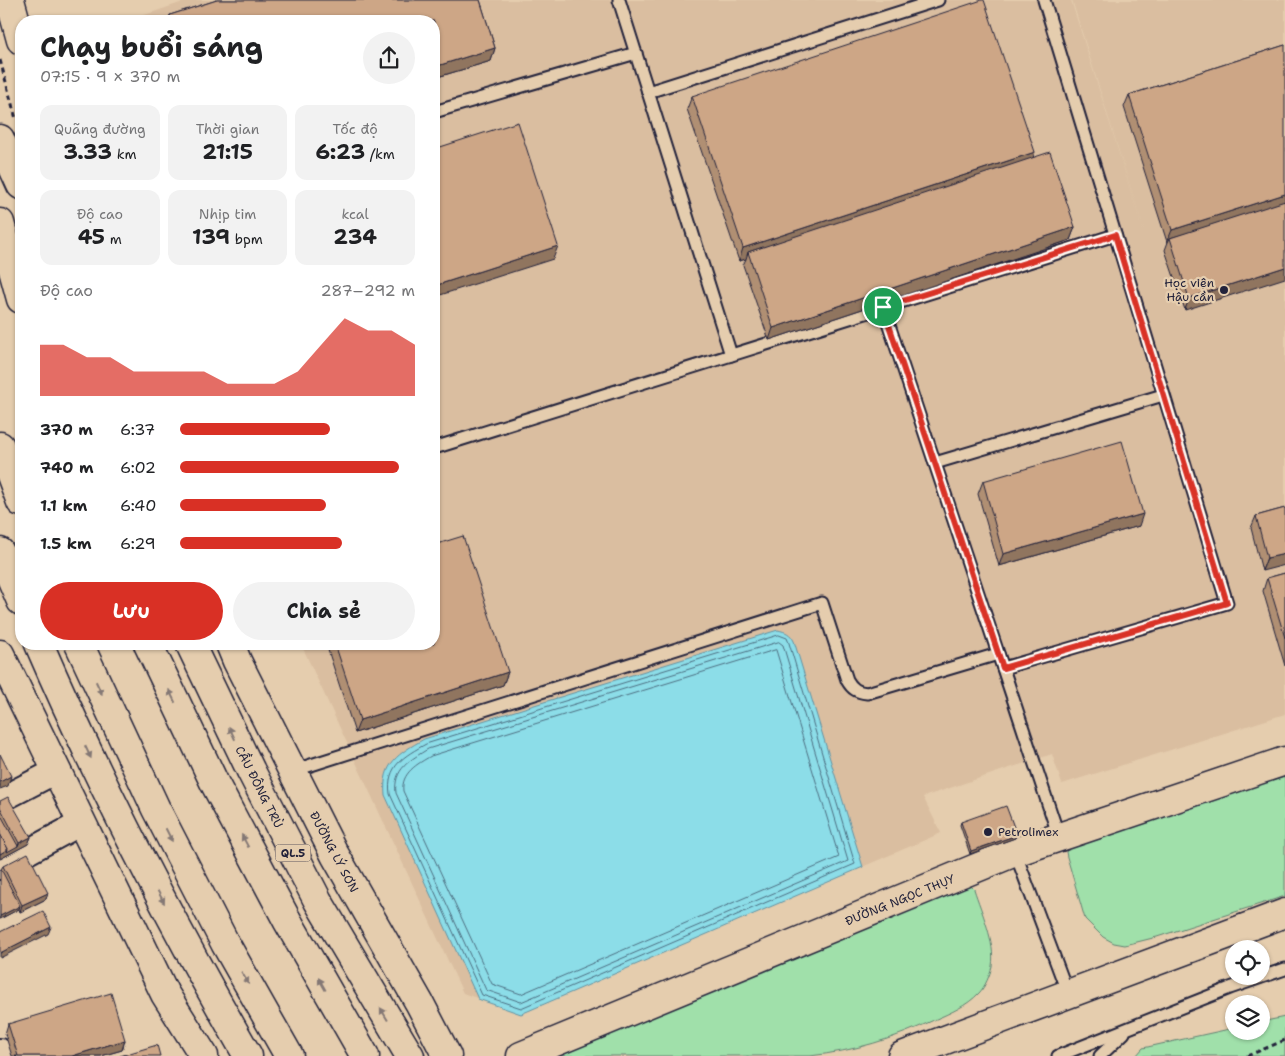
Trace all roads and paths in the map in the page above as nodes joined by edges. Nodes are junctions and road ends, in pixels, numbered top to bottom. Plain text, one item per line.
1 (10, 0) edge
2 (619, 0) edge
3 (938, 0) edge
4 (1044, 0) edge
5 (15, 18) edge
6 (636, 53) junction
7 (0, 60) edge
8 (648, 92) junction
9 (440, 110) edge
10 (9, 133) edge
11 (15, 159) edge
12 (0, 223) edge
13 (1115, 235) junction
14 (15, 277) edge
15 (883, 307) junction
16 (731, 355) junction
17 (1163, 395) junction
18 (0, 446) edge
19 (440, 446) edge
20 (935, 463) junction
21 (15, 486) edge
22 (0, 552) edge
23 (15, 588) edge
24 (42, 650) edge
25 (82, 650) edge
26 (151, 650) edge
27 (193, 650) edge
28 (232, 650) edge
29 (0, 654) edge
30 (998, 654) junction
31 (1003, 668) junction
32 (1285, 761) edge
33 (292, 770) junction
34 (56, 771) junction
35 (0, 800) edge
36 (82, 823) junction
37 (1059, 837) junction
38 (1015, 852) junction
39 (0, 868) edge
40 (1285, 913) edge
41 (1285, 968) edge
42 (1068, 994) junction
43 (1129, 1028) junction
44 (1285, 1040) edge
45 (0, 1051) edge
46 (3, 1056) edge
47 (204, 1056) edge
48 (248, 1056) edge
49 (289, 1056) edge
50 (365, 1056) edge
51 (410, 1056) edge
52 (447, 1056) edge
53 (520, 1056) edge
54 (902, 1056) edge
55 (1058, 1056) edge
56 (1100, 1056) edge
57 (1247, 1056) edge

1 - 5 main road
2 - 6 lane
3 - 8 lane
4 - 13 lane
6 - 8 lane
6 - 9 lane
7 - 10 path
8 - 16 lane
10 - 11 main road
12 - 14 main road
13 - 15 lane
13 - 17 lane
15 - 16 lane
15 - 20 lane
16 - 19 lane
17 - 20 lane
17 - 31 lane
18 - 21 main road
20 - 30 lane
22 - 23 main road
24 -> 48 main road
25 -> 49 main road
50 -> 26 main road, QL.5
51 -> 27 main road, CẦU ĐÔNG TRÙ / QL.5
28 - 33 main road, ĐƯỜNG LÝ SƠN
29 - 34 main road
30 - 31 lane
30 - 33 lane
31 - 37 lane
32 - 37 main road, ĐƯỜNG NGỌC THỤY
33 - 52 main road, ĐƯỜNG LÝ SƠN
34 - 35 street
34 - 36 main road
36 - 39 street
36 - 47 main road
37 - 38 main road, ĐƯỜNG NGỌC THỤY
38 - 42 lane
38 - 53 main road, ĐƯỜNG NGỌC THỤY
40 - 42 main road
41 - 43 lane
42 - 54 main road
43 - 55 lane
43 - 56 lane
44 - 57 path
45 - 46 street

